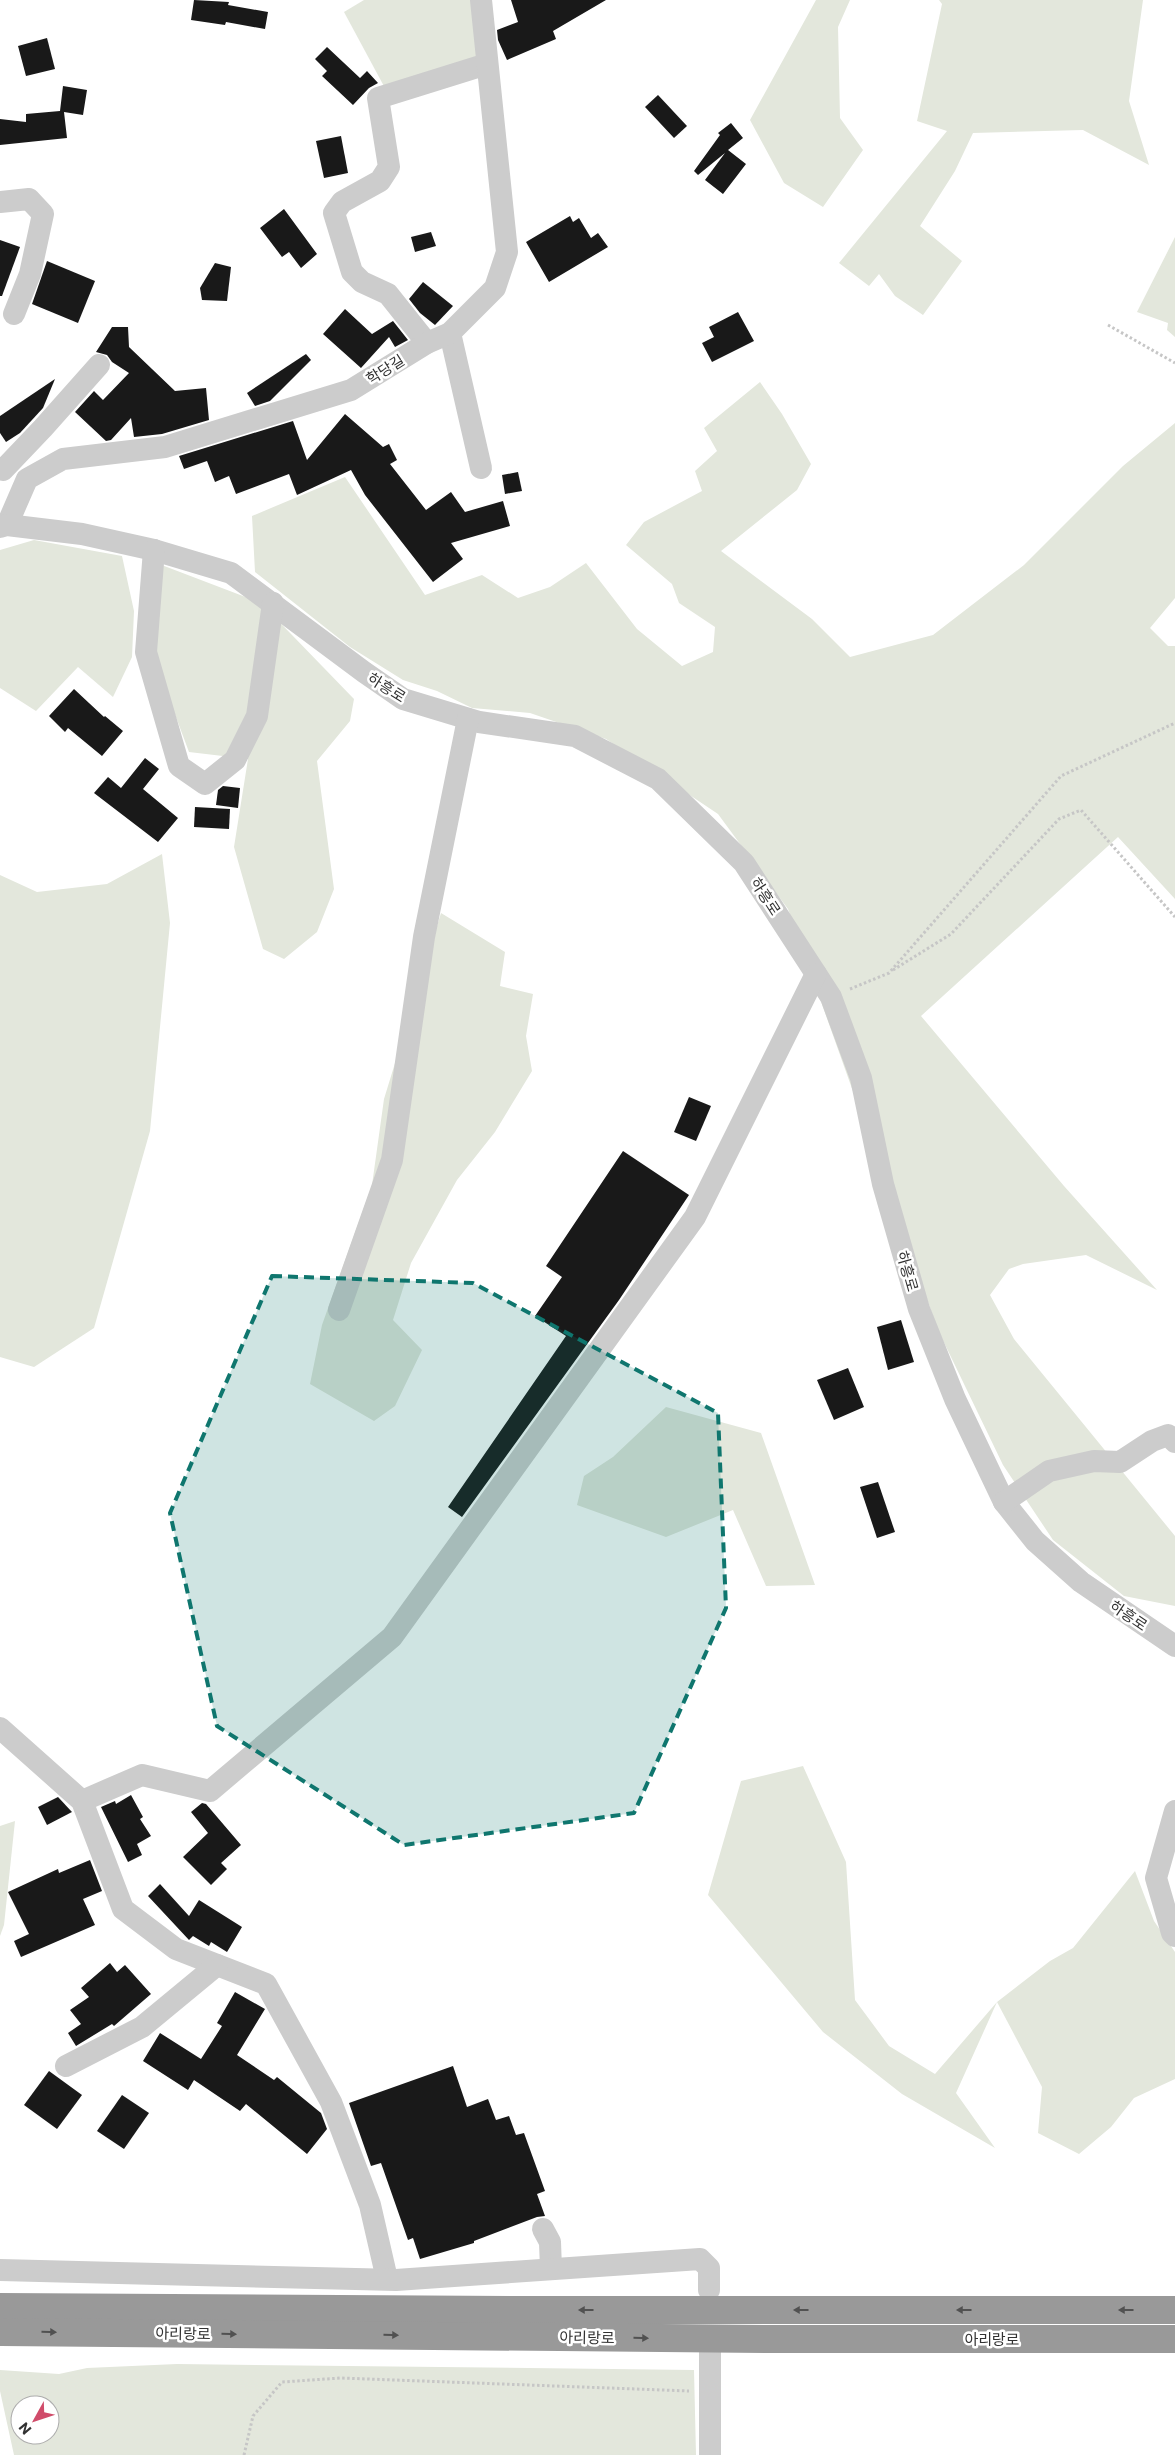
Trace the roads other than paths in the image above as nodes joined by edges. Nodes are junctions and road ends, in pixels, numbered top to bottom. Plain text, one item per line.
1 (481, 0) edge
2 (487, 64) junction
3 (0, 202) edge
4 (14, 314) dead end
5 (450, 333) junction
6 (427, 343) junction
7 (99, 365) dead end
8 (1, 466) edge
9 (481, 468) dead end
10 (3, 526) edge
11 (154, 550) junction
12 (273, 603) junction
13 (468, 719) junction
14 (816, 974) junction
15 (339, 1310) dead end
16 (1175, 1442) edge
17 (1004, 1502) junction
18 (1175, 1646) edge
19 (0, 1728) edge
20 (82, 1801) junction
21 (1175, 1811) edge
22 (1175, 1936) edge
23 (217, 1965) junction
24 (66, 2066) dead end
25 (543, 2229) dead end
26 (551, 2269) junction
27 (0, 2270) edge
28 (387, 2280) junction
29 (709, 2290) dead end
30 (0, 2307) edge
31 (1175, 2310) edge
32 (0, 2332) edge
33 (1175, 2339) edge
34 (710, 2345) dead end
35 (710, 2455) edge

1 - 2 street, 학당길
2 - 5 street, 학당길
2 - 6 street
3 - 4 street
5 - 6 street, 학당길
5 - 9 street
6 - 10 street, 학당길
7 - 8 street
8 - 10 street
10 - 11 street, 하흥로
11 - 12 street, 하흥로
11 - 12 street
12 - 13 street, 하흥로
13 - 14 street, 하흥로
13 - 15 street
14 - 17 street, 하흥로
14 - 20 street
16 - 17 street
17 - 18 street, 하흥로
19 - 20 street
20 - 23 street
21 - 22 street
23 - 24 street
23 - 28 street
25 - 26 street
26 - 28 street
26 - 29 street
27 - 28 street
31 -> 30 highway, 아리랑로
32 -> 33 highway, 아리랑로
34 - 35 street

